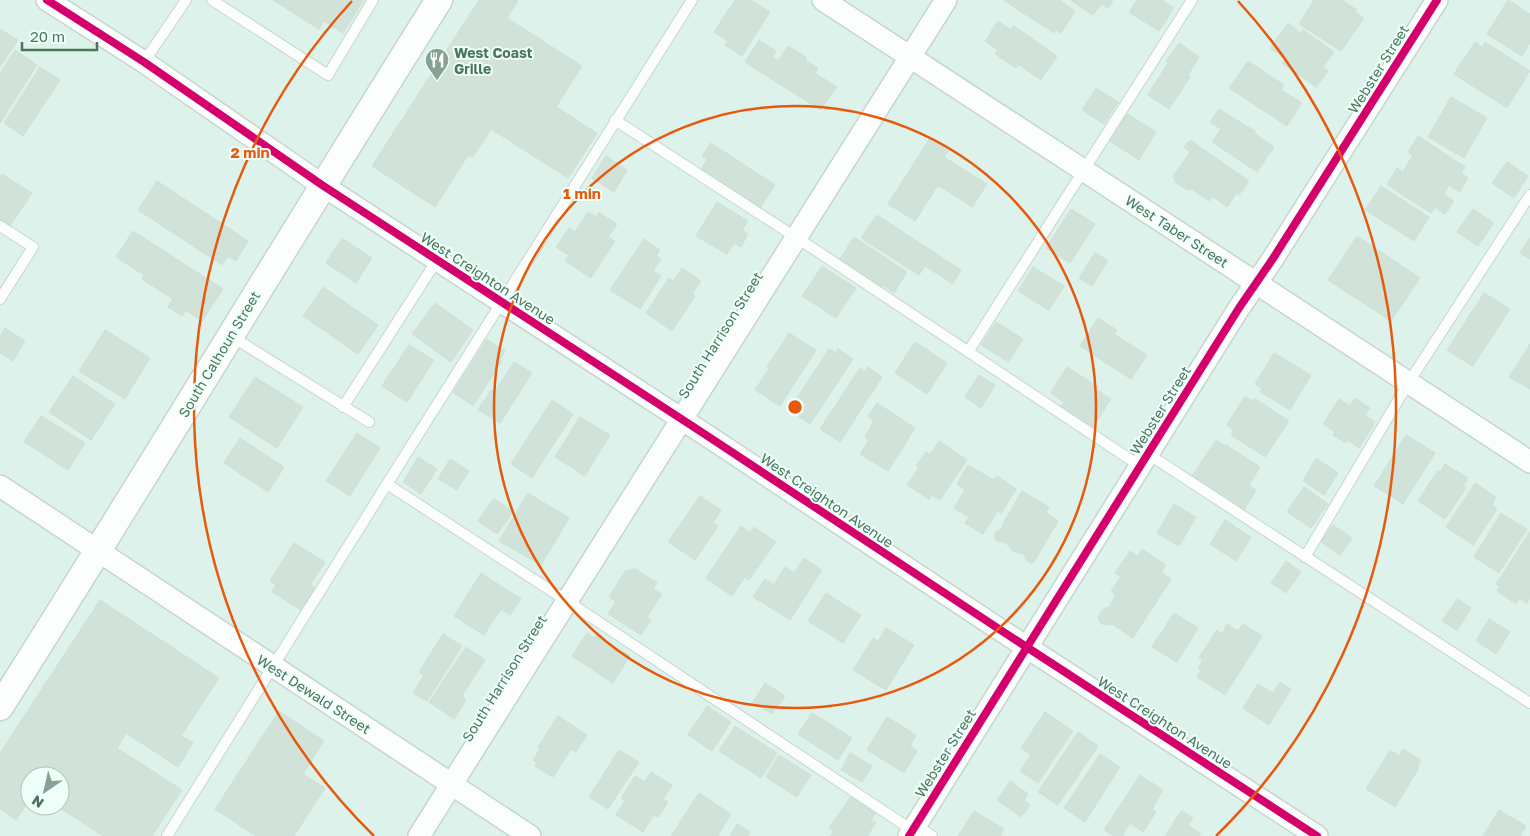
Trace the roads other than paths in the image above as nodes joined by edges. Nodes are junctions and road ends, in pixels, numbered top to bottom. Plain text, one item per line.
1 (47, 0) edge
2 (186, 0) edge
3 (212, 0) edge
4 (373, 0) edge
5 (439, 0) edge
6 (692, 0) edge
7 (823, 0) edge
8 (946, 0) edge
9 (1192, 0) edge
10 (1437, 0) edge
11 (910, 58) junction
12 (144, 62) junction
13 (615, 120) junction
14 (1084, 170) junction
15 (322, 185) junction
16 (1528, 202) edge
17 (0, 226) edge
18 (796, 238) junction
19 (437, 260) junction
20 (1257, 282) junction
21 (0, 299) edge
22 (502, 302) junction
23 (230, 336) junction
24 (968, 352) junction
25 (1409, 382) junction
26 (344, 407) junction
27 (682, 419) junction
28 (369, 422) dead end
29 (1144, 460) junction
30 (1530, 462) edge
31 (386, 484) junction
32 (0, 486) edge
33 (98, 552) junction
34 (1305, 557) junction
35 (567, 601) junction
36 (1026, 647) junction
37 (272, 666) junction
38 (1530, 704) edge
39 (1, 705) edge
40 (452, 785) junction
41 (917, 832) edge
42 (167, 836) edge
43 (419, 836) edge
44 (530, 836) edge
45 (1317, 836) edge

1 - 12 street, West Creighton Avenue
2 - 12 lane
3 - 4 lane
5 - 15 street, South Calhoun Street
6 - 13 lane
7 - 11 street, West Taber Street
8 - 11 street, South Harrison Street
9 - 14 lane
10 - 20 street, Webster Street
11 - 14 street, West Taber Street
11 - 18 street, South Harrison Street
12 - 15 street, West Creighton Avenue
13 - 18 lane
13 - 22 lane
14 - 20 street, West Taber Street
14 - 24 lane
15 - 19 street, West Creighton Avenue
15 - 23 street, South Calhoun Street
16 - 25 lane
17 - 21 lane
18 - 24 lane
18 - 27 street, South Harrison Street
19 - 22 street, West Creighton Avenue
19 - 26 lane
20 - 25 street, West Taber Street
20 - 29 street, Webster Street
22 - 27 street, West Creighton Avenue
22 - 31 lane
23 - 26 lane
23 - 33 street, South Calhoun Street
24 - 29 lane
25 - 30 street, West Taber Street
25 - 34 lane
26 - 28 lane
27 - 35 street, South Harrison Street
27 - 36 street, West Creighton Avenue
29 - 34 lane
29 - 36 street, Webster Street
31 - 35 lane
31 - 37 lane
32 - 33 street, West Dewald Street
33 - 37 street, West Dewald Street
33 - 39 street, South Calhoun Street
34 - 38 lane
35 - 40 street, South Harrison Street
35 - 41 lane
36 - 41 street, Webster Street
36 - 45 street, West Creighton Avenue
37 - 40 street, West Dewald Street
37 - 42 lane
40 - 43 street, South Harrison Street
40 - 44 street, West Dewald Street

